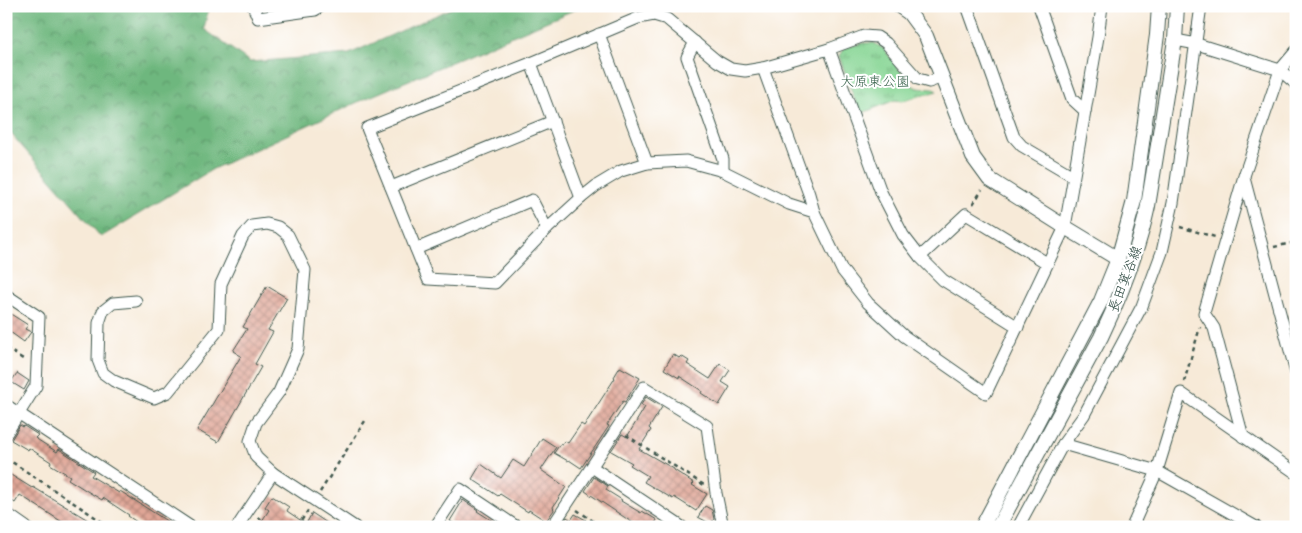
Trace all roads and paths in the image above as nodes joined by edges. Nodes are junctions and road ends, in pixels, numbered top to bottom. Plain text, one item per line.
1 (253, 6) edge
2 (321, 6) edge
3 (899, 6) edge
4 (967, 6) edge
5 (1039, 6) edge
6 (1102, 6) edge
7 (1159, 6) edge
8 (1177, 6) edge
9 (1202, 6) edge
10 (599, 34) junction
11 (1175, 40) junction
12 (695, 42) junction
13 (1197, 44) junction
14 (829, 49) junction
15 (1296, 51) edge
16 (531, 63) junction
17 (763, 68) junction
18 (1280, 70) junction
19 (943, 78) junction
20 (1296, 84) edge
21 (1085, 111) junction
22 (553, 122) junction
23 (647, 163) junction
24 (723, 170) junction
25 (1073, 176) junction
26 (1244, 176) junction
27 (989, 179) junction
28 (391, 187) junction
29 (581, 198) junction
30 (814, 212) junction
31 (966, 214) junction
32 (1168, 224) junction
33 (1064, 227) junction
34 (547, 229) junction
35 (1226, 240) junction
36 (1296, 242) edge
37 (416, 249) junction
38 (1263, 250) junction
39 (920, 257) junction
40 (1118, 259) junction
41 (1048, 263) junction
42 (6, 295) edge
43 (136, 301) dead end
44 (1204, 313) junction
45 (1018, 327) junction
46 (6, 348) edge
47 (37, 369) junction
48 (1296, 373) edge
49 (1181, 393) junction
50 (6, 405) edge
51 (20, 414) junction
52 (365, 421) dead end
53 (617, 429) junction
54 (6, 434) edge
55 (1243, 437) junction
56 (1063, 444) junction
57 (6, 458) edge
58 (592, 467) junction
59 (1157, 471) junction
60 (273, 473) junction
61 (1296, 473) edge
62 (716, 493) junction
63 (315, 500) junction
64 (568, 504) junction
65 (248, 511) junction
66 (6, 513) edge
67 (436, 525) edge
68 (26, 527) edge
69 (110, 527) edge
70 (191, 527) edge
71 (237, 527) edge
72 (272, 527) edge
73 (297, 527) edge
74 (354, 527) edge
75 (395, 527) edge
76 (516, 527) edge
77 (552, 527) edge
78 (602, 527) edge
79 (682, 527) edge
80 (723, 527) edge
81 (982, 527) edge
82 (998, 527) edge
83 (1018, 527) edge
84 (1132, 527) edge
85 (1256, 527) edge

1 - 2 street
3 - 19 street
4 - 25 street
5 - 21 street
6 - 21 street
7 - 40 street, 長田箕谷線
8 - 11 street, 長田箕谷線
9 - 13 street
10 - 12 street
10 - 16 street
10 - 23 street
11 - 13 street
11 - 82 street, 長田箕谷線
12 - 17 street
12 - 24 street
13 - 18 street
13 - 32 street
14 - 17 street
14 - 19 street
14 - 39 street
15 - 18 street
16 - 22 street
16 - 28 street
17 - 30 street
18 - 20 street
18 - 26 street
19 - 27 street
21 - 25 street
22 - 28 street
22 - 29 street
23 - 24 street
23 - 29 street
24 - 30 street
25 - 33 street
26 - 35 street
26 - 38 street
27 - 31 path
27 - 33 street
28 - 37 street
29 - 34 street
30 - 45 street
31 - 39 street
31 - 41 street
32 - 35 path
32 - 56 street
33 - 40 street
33 - 41 street
34 - 37 street
34 - 37 street
35 - 44 street
36 - 38 path
38 - 48 street
39 - 45 street
40 - 81 street, 長田箕谷線
41 - 45 street
42 - 47 street
43 - 60 street
44 - 49 path
44 - 55 street
46 - 47 path
47 - 51 street
49 - 55 street
49 - 59 street
50 - 51 street
51 - 54 street
51 - 70 street
52 - 63 path
53 - 58 street
53 - 62 path
53 - 62 street
55 - 61 street
56 - 59 street
56 - 83 street
57 - 69 path
58 - 64 street
58 - 79 street
59 - 84 street
59 - 85 street
60 - 63 street
60 - 65 street
62 - 80 street
63 - 73 path
63 - 74 street
64 - 77 street
64 - 78 path
65 - 71 street
65 - 72 path
66 - 68 street
67 - 75 path
67 - 76 street

